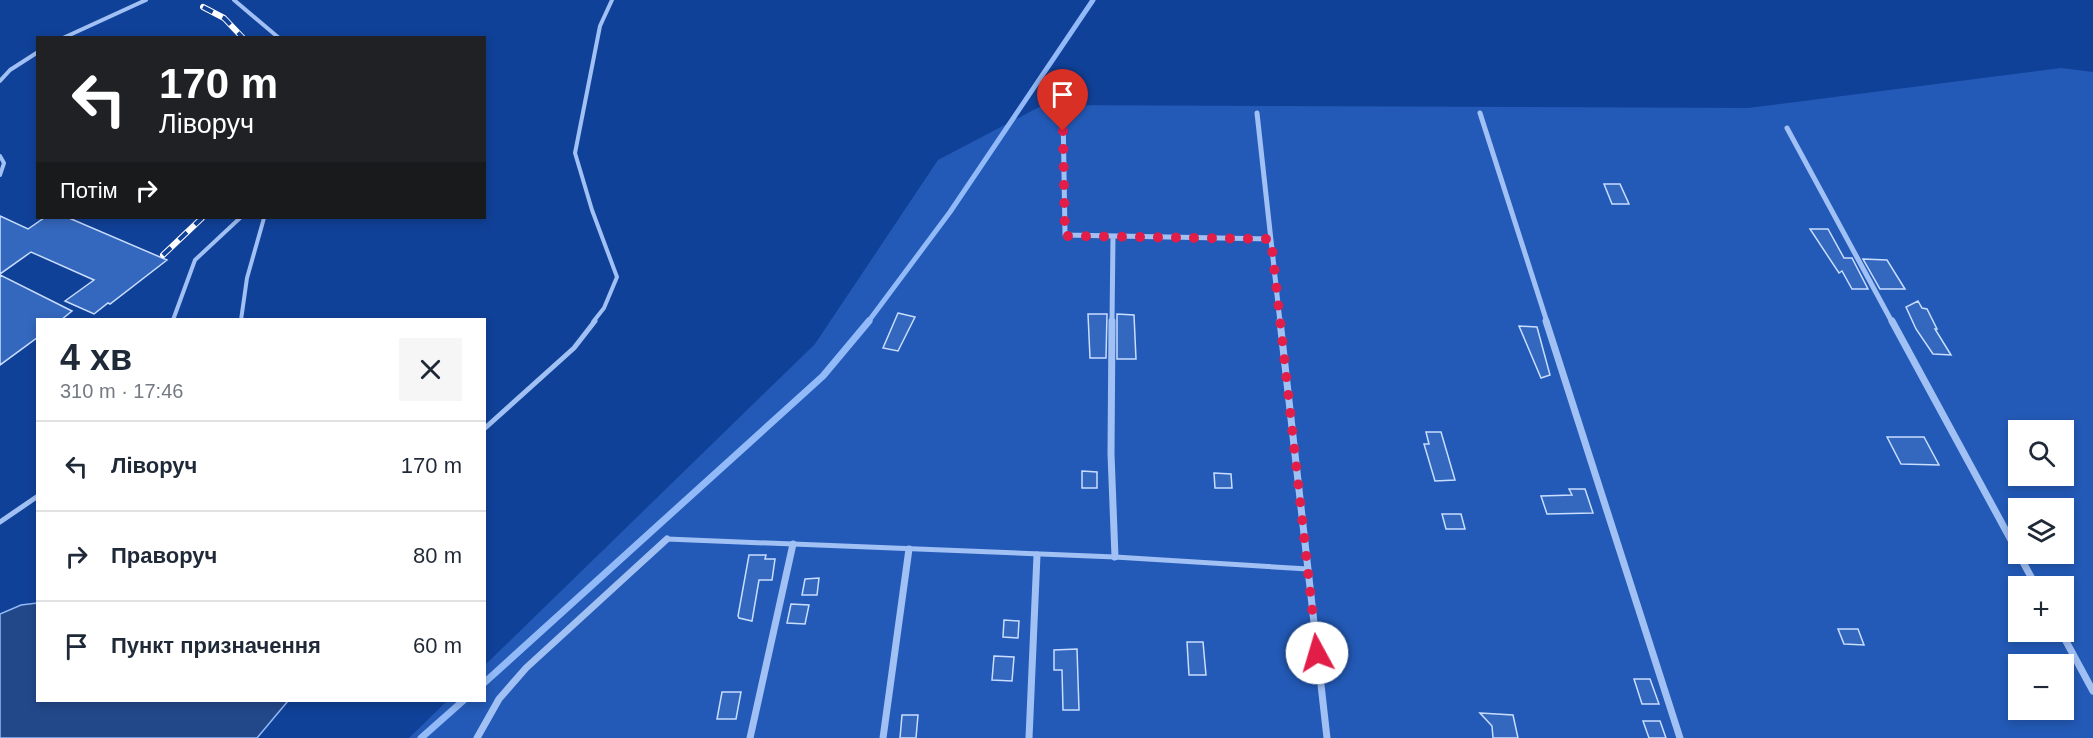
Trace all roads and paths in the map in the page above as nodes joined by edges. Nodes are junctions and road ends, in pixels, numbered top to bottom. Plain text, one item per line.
1 (146, 0) edge
2 (234, 0) edge
3 (612, 0) edge
4 (67, 36) edge
5 (277, 36) edge
6 (36, 53) edge
7 (0, 81) edge
8 (1063, 110) dead end
9 (1257, 113) dead end
10 (1480, 113) dead end
11 (1787, 128) dead end
12 (0, 156) edge
13 (0, 175) edge
14 (239, 219) edge
15 (264, 219) edge
16 (1113, 236) junction
17 (1271, 239) junction
18 (174, 318) edge
19 (241, 318) edge
20 (486, 427) edge
21 (36, 497) edge
22 (0, 522) edge
23 (667, 539) joint
24 (793, 544) junction
25 (909, 549) junction
26 (1037, 555) junction
27 (1115, 557) junction
28 (1308, 569) junction
29 (2031, 576) edge
30 (2066, 642) edge
31 (2093, 691) edge
32 (477, 738) edge
33 (750, 738) edge
34 (883, 738) edge
35 (1029, 738) edge
36 (1327, 738) edge
37 (1680, 738) edge

1 - 4 lane
2 - 5 lane
3 - 20 lane
6 - 7 lane
8 - 16 street
9 - 17 street
10 - 37 street
11 - 29 street
12 - 13 lane
14 - 18 lane
15 - 19 lane
16 - 17 street
16 - 27 street
17 - 28 street
21 - 22 lane
23 - 24 lane
23 - 32 street
24 - 25 lane
24 - 33 street
25 - 26 lane
25 - 34 street
26 - 27 lane
26 - 35 street
27 - 28 lane
28 - 36 street
30 - 31 street

